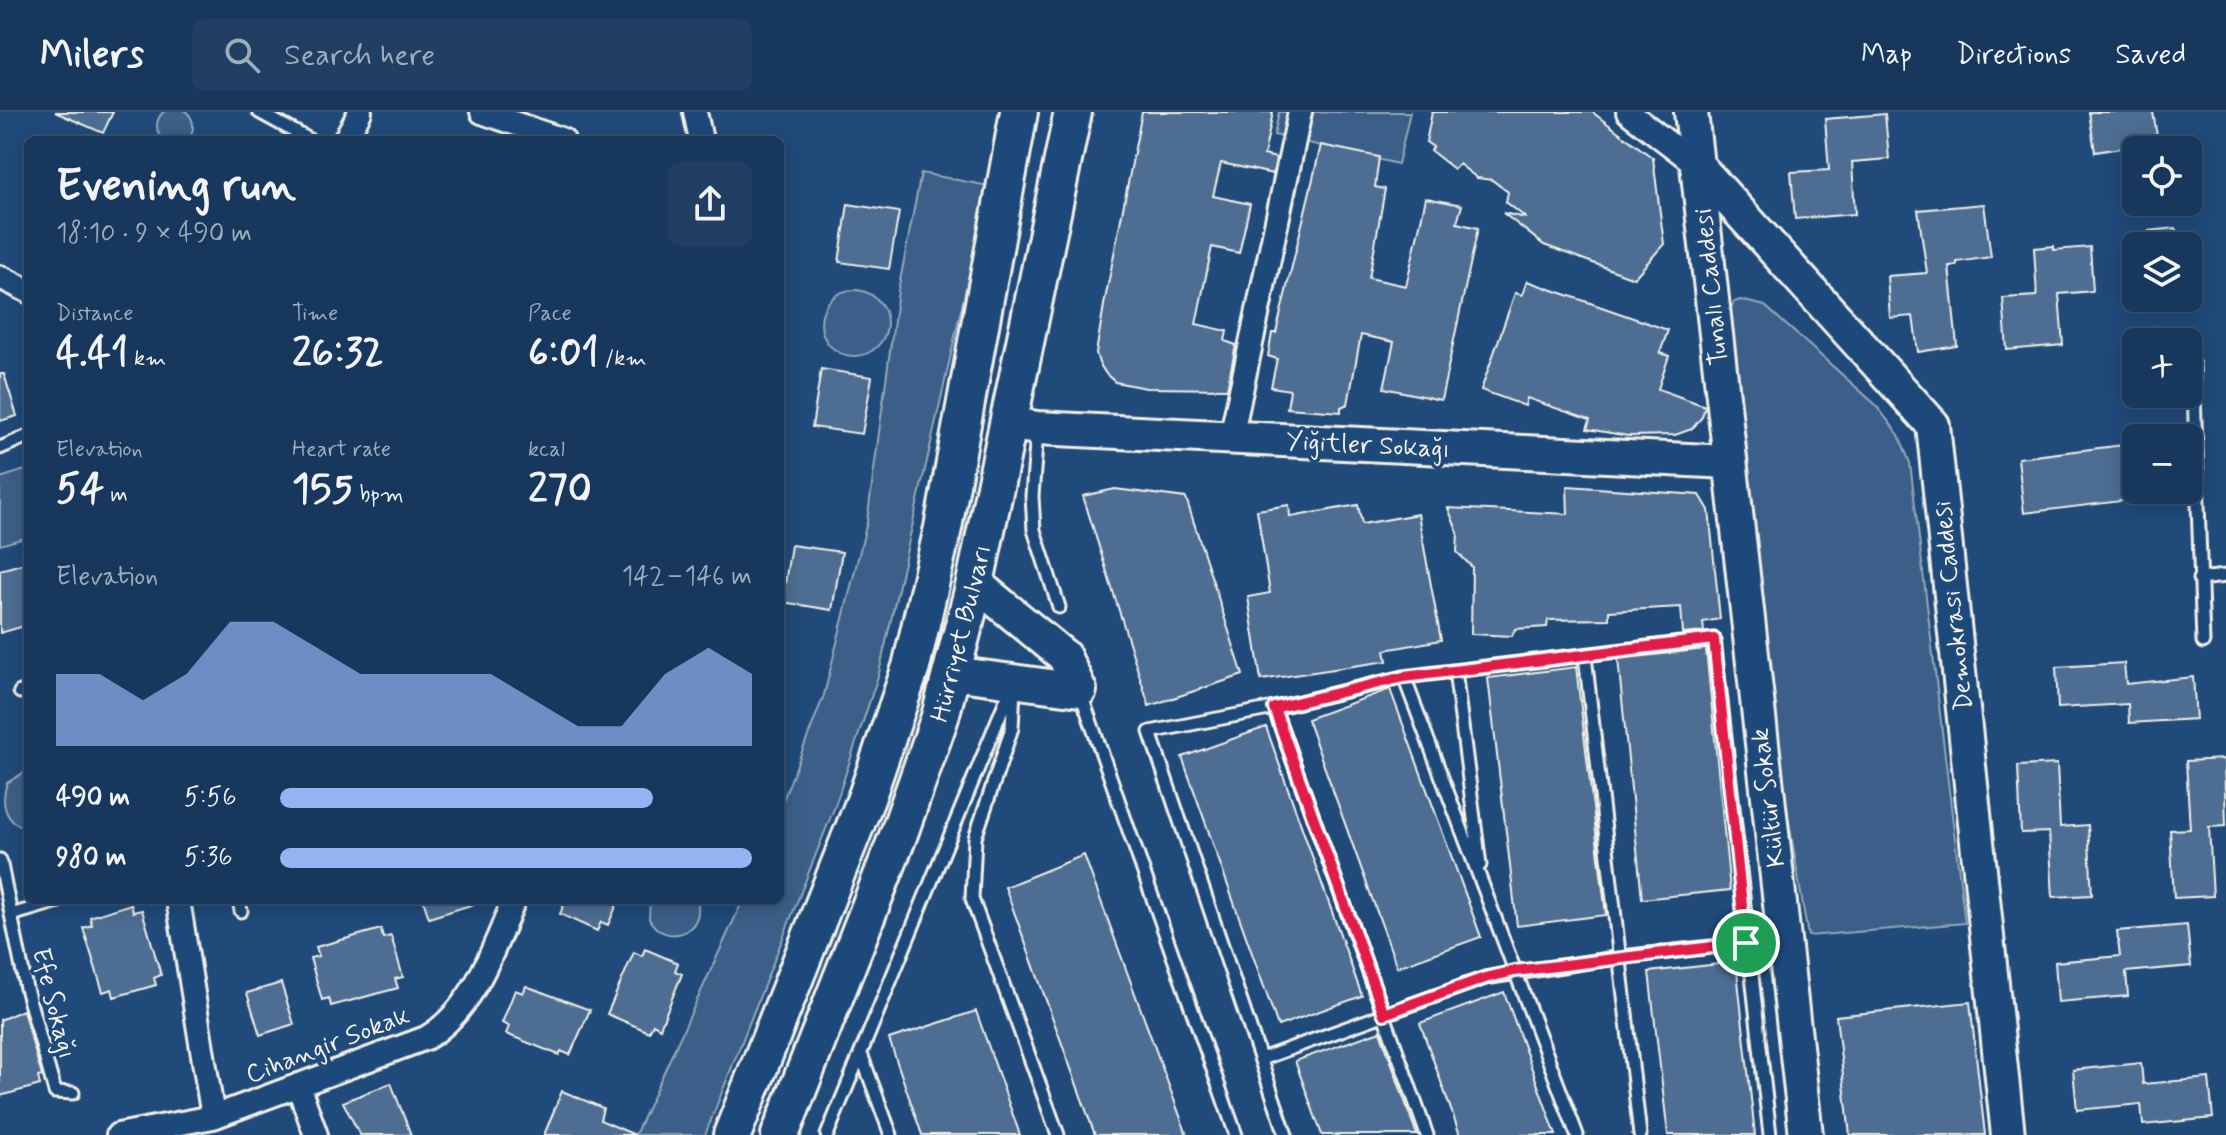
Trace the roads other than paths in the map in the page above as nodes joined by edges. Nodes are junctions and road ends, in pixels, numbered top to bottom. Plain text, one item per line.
1 (259, 112) edge
2 (360, 112) edge
3 (482, 112) edge
4 (695, 112) edge
5 (1019, 112) edge
6 (1073, 112) edge
7 (1300, 112) edge
8 (1628, 112) edge
9 (1691, 112) edge
10 (303, 136) edge
11 (347, 136) edge
12 (551, 136) edge
13 (700, 136) edge
14 (1697, 165) junction
15 (0, 277) edge
16 (24, 289) edge
17 (2194, 408) edge
18 (1022, 426) junction
19 (24, 438) edge
20 (1231, 438) junction
21 (0, 448) edge
22 (1729, 462) junction
23 (2226, 576) edge
24 (2199, 579) junction
25 (975, 583) junction
26 (1059, 607) dead end
27 (2203, 642) dead end
28 (1585, 656) junction
29 (1455, 671) junction
30 (952, 673) junction
31 (1404, 677) junction
32 (1014, 679) junction
33 (1080, 690) junction
34 (1274, 708) junction
35 (0, 860) edge
36 (1483, 886) junction
37 (48, 904) edge
38 (179, 904) edge
39 (512, 904) edge
40 (11, 915) junction
41 (1783, 938) junction
42 (1746, 943) junction
43 (1621, 957) junction
44 (1515, 971) junction
45 (1384, 1014) junction
46 (861, 1054) junction
47 (1261, 1059) junction
48 (298, 1085) junction
49 (73, 1093) dead end
50 (213, 1117) junction
51 (127, 1134) edge
52 (316, 1135) edge
53 (732, 1135) edge
54 (780, 1135) edge
55 (827, 1135) edge
56 (891, 1135) edge
57 (1058, 1135) edge
58 (1236, 1135) edge
59 (1286, 1135) edge
60 (1427, 1135) edge
61 (1577, 1135) edge
62 (1640, 1135) edge
63 (1770, 1135) edge
64 (1806, 1135) edge
65 (2008, 1135) edge

1 - 10 lane
2 - 11 street
3 - 12 street
4 - 13 street
5 - 53 main road, Hürriyet Bulvarı
6 - 18 main road, Hürriyet Bulvarı
7 - 20 street
8 - 14 street
9 - 14 street, Tunalı Caddesi
14 - 22 street, Tunalı Caddesi
14 - 65 street, Demokrasi Caddesi
15 - 16 street
17 - 24 lane
18 - 20 street, Yiğitler Sokağı
18 - 25 main road, Hürriyet Bulvarı
18 - 26 lane
19 - 21 lane
20 - 22 street, Yiğitler Sokağı
22 - 41 street, Kültür Sokak
23 - 24 lane
24 - 27 lane
25 - 30 main road, Hürriyet Bulvarı
25 - 33 street
28 - 29 lane
28 - 42 lane
28 - 43 lane
29 - 31 lane
29 - 36 lane
30 - 32 street
30 - 54 main road, Hürriyet Bulvarı
31 - 34 lane
31 - 36 lane
32 - 33 street
32 - 46 lane
32 - 57 lane
33 - 58 lane
34 - 45 lane
34 - 47 lane
35 - 40 lane, Efe Sokağı
36 - 44 lane
37 - 40 lane
38 - 50 street
39 - 48 street, Cihangir Sokak
40 - 49 lane, Efe Sokağı
41 - 42 lane
41 - 64 street, Kültür Sokak
42 - 43 lane
42 - 63 lane
43 - 44 lane
43 - 62 lane
44 - 45 lane
44 - 61 lane
45 - 47 lane
45 - 60 lane
46 - 55 lane
46 - 56 lane
47 - 59 lane
48 - 50 street, Cihangir Sokak
48 - 52 street
50 - 51 street, Cihangir Sokak

